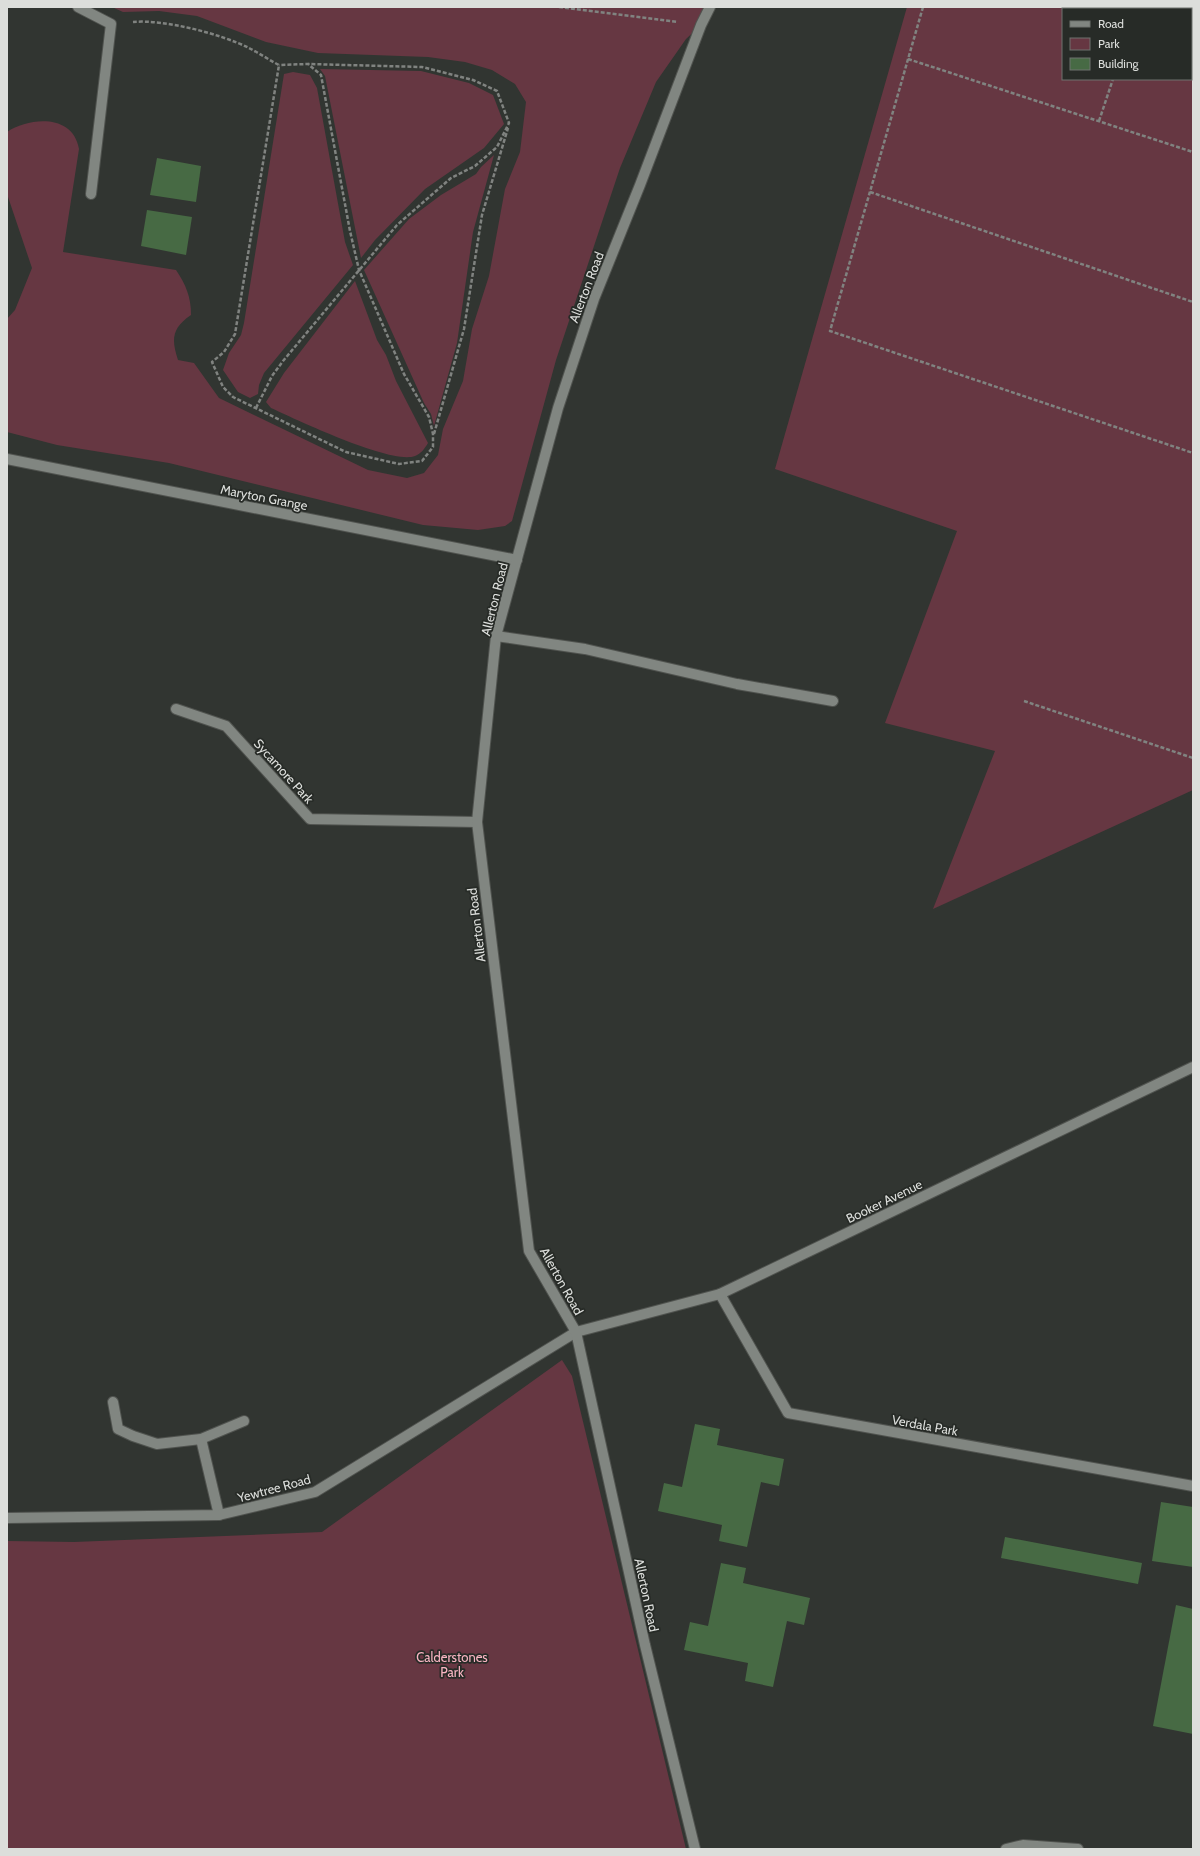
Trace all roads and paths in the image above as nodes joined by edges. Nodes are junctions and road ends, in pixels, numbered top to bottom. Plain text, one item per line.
1 (78, 7) edge
2 (559, 7) edge
3 (710, 7) edge
4 (923, 7) edge
5 (111, 24) junction
6 (701, 25) junction
7 (908, 59) junction
8 (308, 64) junction
9 (279, 65) junction
10 (1113, 80) edge
11 (1099, 121) junction
12 (509, 123) junction
13 (1193, 152) edge
14 (870, 192) junction
15 (91, 194) dead end
16 (360, 270) junction
17 (1193, 302) edge
18 (256, 408) junction
19 (434, 434) junction
20 (1193, 453) edge
21 (7, 459) edge
22 (517, 560) junction
23 (496, 636) junction
24 (1024, 701) dead end
25 (833, 702) dead end
26 (176, 709) dead end
27 (1193, 758) edge
28 (477, 822) junction
29 (1193, 1067) edge
30 (720, 1294) junction
31 (576, 1332) junction
32 (113, 1402) dead end
33 (244, 1421) dead end
34 (201, 1440) junction
35 (1193, 1486) edge
36 (219, 1515) junction
37 (7, 1518) edge
38 (695, 1849) edge
39 (1006, 1849) edge
40 (1078, 1849) edge

1 - 5 street
2 - 6 path
3 - 6 street, Allerton Road
4 - 7 path
5 - 9 path
5 - 15 street
6 - 22 street, Allerton Road
7 - 11 path
7 - 14 path
8 - 9 path
8 - 12 path
8 - 16 path
9 - 18 path
10 - 11 path
11 - 13 path
12 - 16 path
12 - 19 path
14 - 17 path
14 - 20 path
16 - 18 path
16 - 19 path
18 - 19 path
21 - 22 street, Maryton Grange
22 - 23 street, Allerton Road
23 - 25 street
23 - 28 street, Allerton Road
24 - 27 path
26 - 28 street, Sycamore Park
28 - 31 street, Allerton Road
29 - 30 street, Booker Avenue
30 - 31 street, Booker Avenue
30 - 35 street, Verdala Park
31 - 36 street, Yewtree Road
31 - 38 street, Allerton Road
32 - 34 street
33 - 34 street
34 - 36 street
36 - 37 street, Yewtree Road
39 - 40 street

